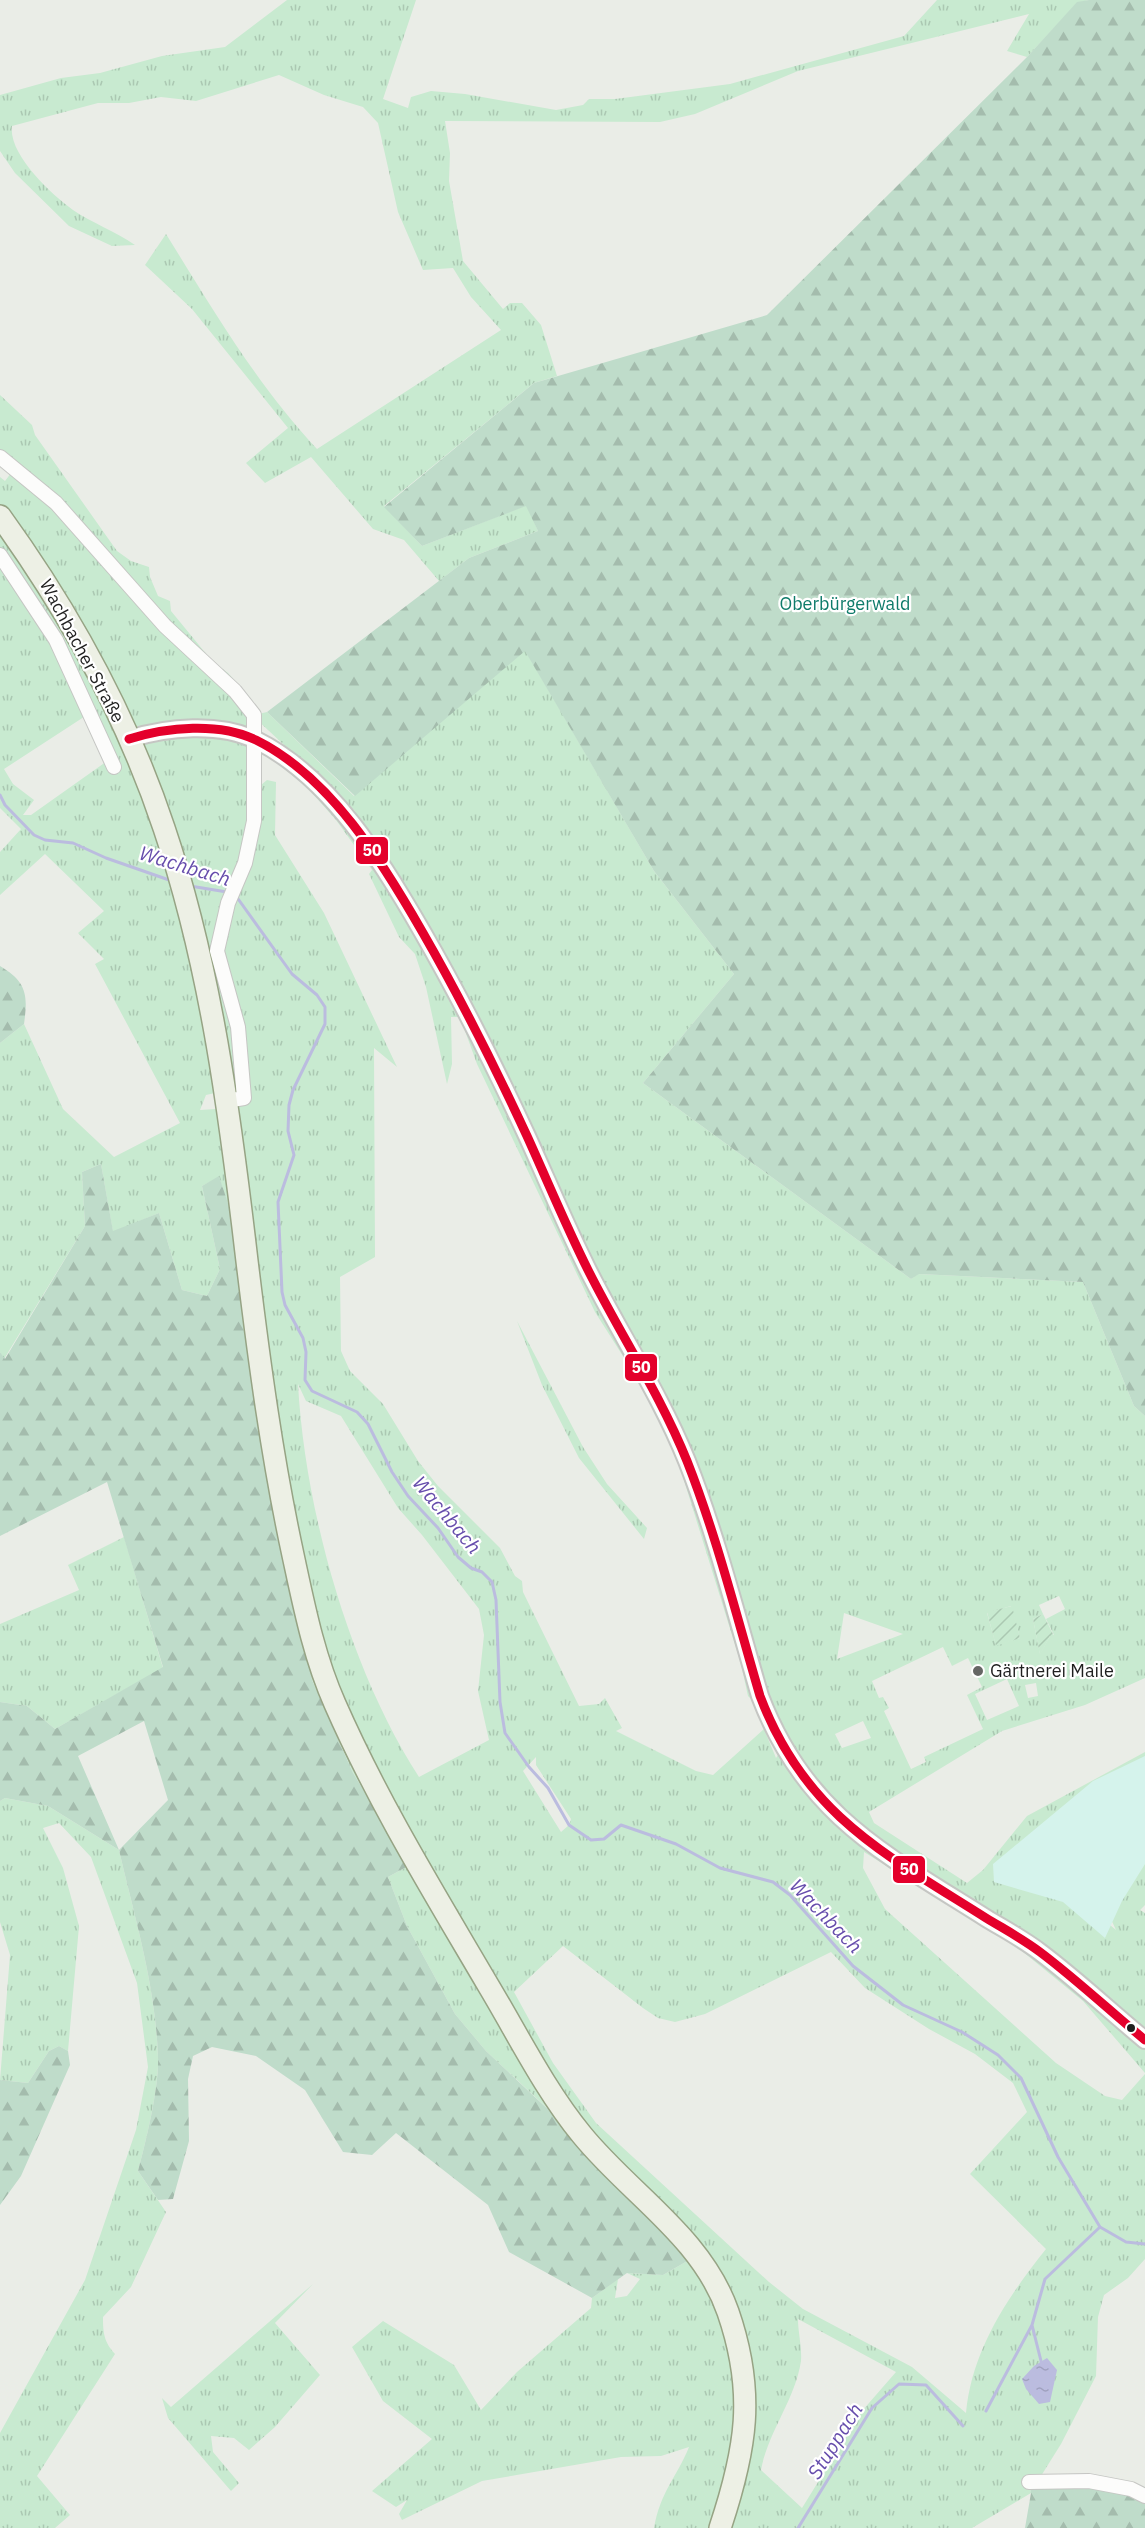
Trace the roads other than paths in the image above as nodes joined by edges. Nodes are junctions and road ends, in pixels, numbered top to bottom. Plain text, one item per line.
1 (0, 457) edge
2 (0, 516) edge
3 (0, 555) edge
4 (129, 739) junction
5 (255, 740) junction
6 (114, 767) dead end
7 (226, 1101) junction
8 (1145, 2040) edge
9 (1029, 2482) dead end
10 (1145, 2496) edge
11 (720, 2528) edge

1 - 5 street
2 - 4 main road, Wachbacher Straße
3 - 6 street
4 - 5 street, Wachbacher Straße
4 - 7 main road
5 - 7 street
5 - 8 street, Wachbacher Straße
7 - 11 main road
9 - 10 street

